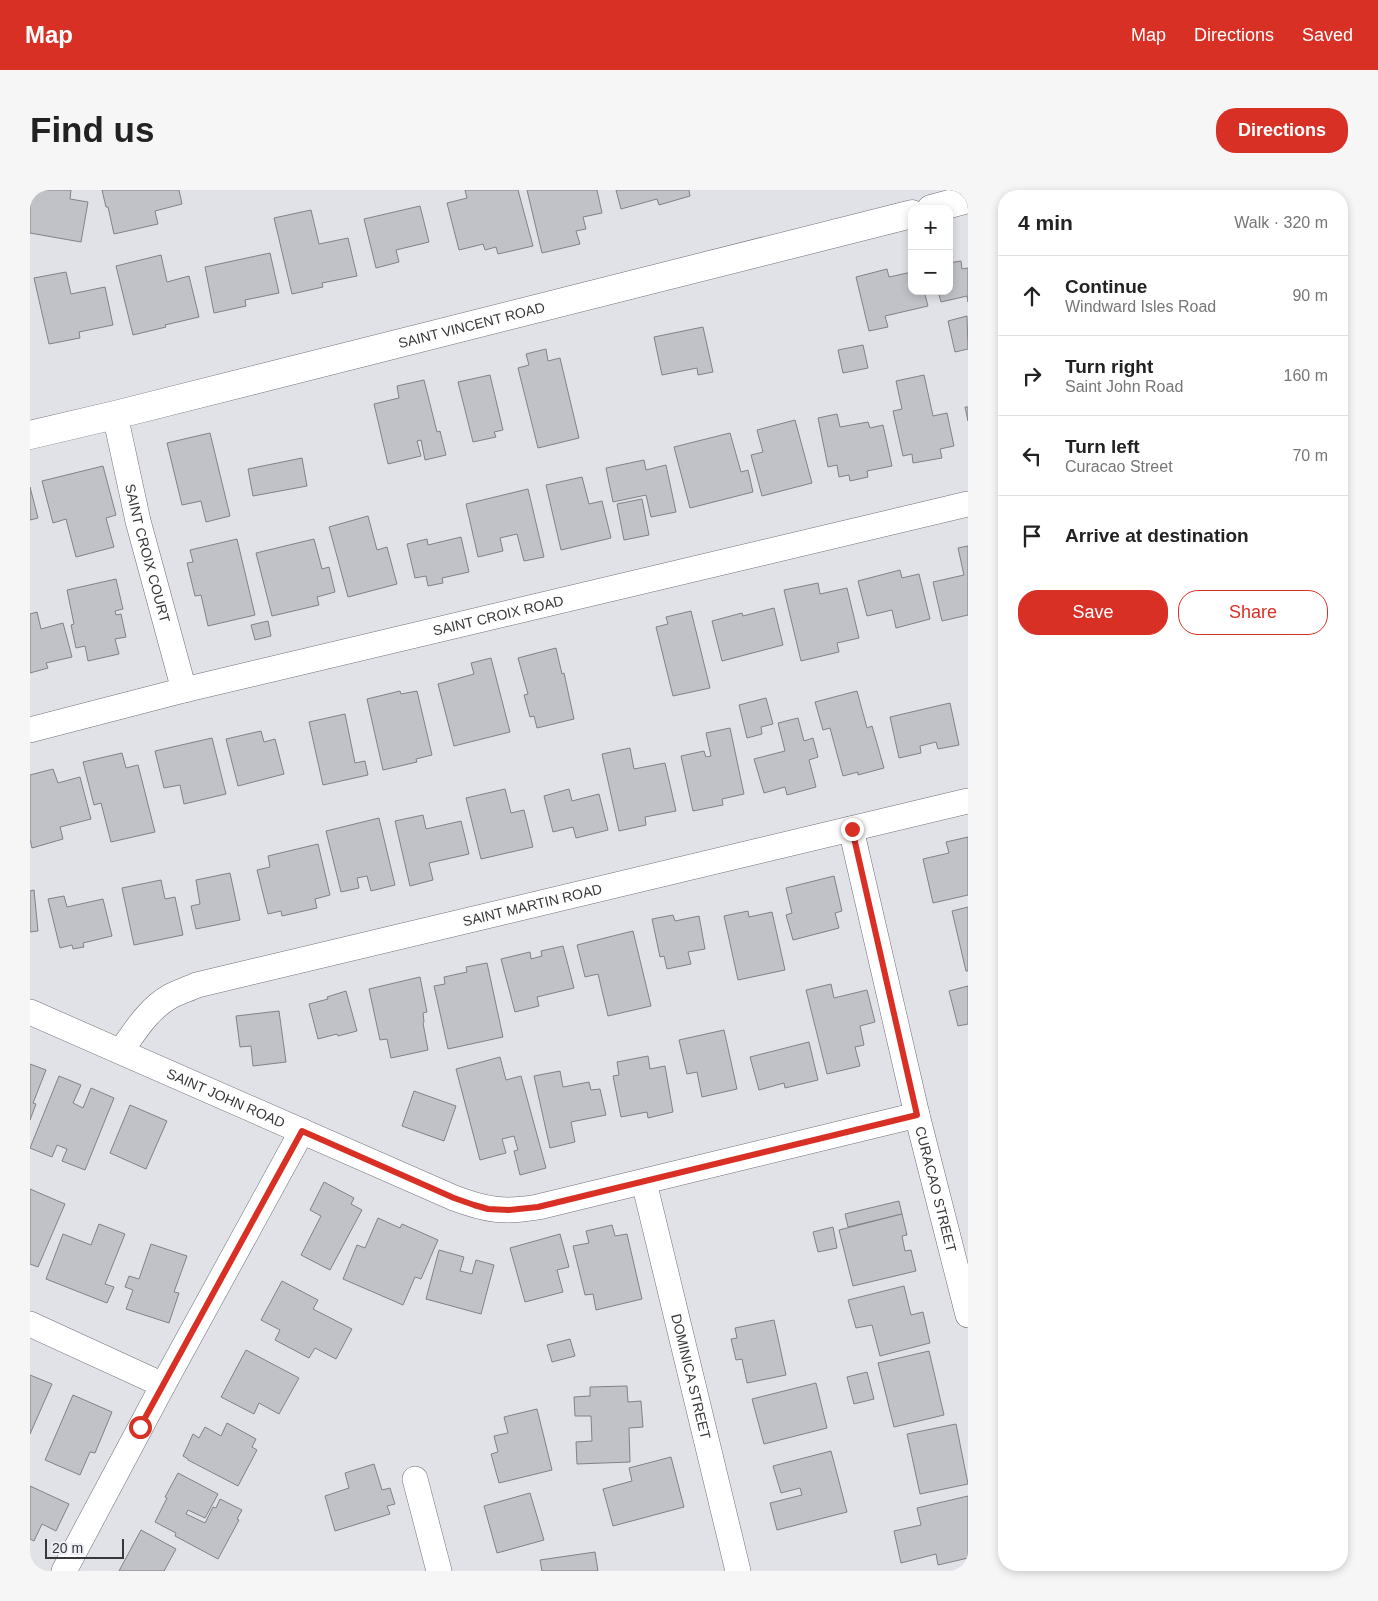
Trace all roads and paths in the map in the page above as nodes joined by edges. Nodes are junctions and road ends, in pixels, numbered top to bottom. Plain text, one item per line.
1 (968, 200) edge
2 (947, 205) edge
3 (908, 215) edge
4 (115, 415) junction
5 (30, 435) edge
6 (968, 504) edge
7 (184, 690) junction
8 (30, 730) edge
9 (968, 801) edge
10 (852, 829) junction
11 (30, 1012) edge
12 (121, 1051) junction
13 (917, 1115) junction
14 (302, 1131) junction
15 (644, 1182) junction
16 (968, 1315) edge
17 (30, 1324) edge
18 (163, 1385) junction
19 (415, 1480) dead end
20 (64, 1571) edge
21 (439, 1571) edge
22 (738, 1571) edge

1 - 2 street
3 - 4 street, SAINT VINCENT ROAD
4 - 5 street, SAINT VINCENT ROAD
4 - 7 street, SAINT CROIX COURT
6 - 7 street, SAINT CROIX ROAD
7 - 8 street, SAINT CROIX ROAD
9 - 10 street, SAINT MARTIN ROAD
10 - 12 street, SAINT MARTIN ROAD
10 - 13 street, CURACAO STREET
11 - 12 street, SAINT JOHN ROAD
12 - 14 street, SAINT JOHN ROAD
13 - 15 street, SAINT JOHN ROAD
13 - 16 street, CURACAO STREET
14 - 15 street, SAINT JOHN ROAD
14 - 18 street
15 - 22 street, DOMINICA STREET
17 - 18 street
18 - 20 street
19 - 21 street

